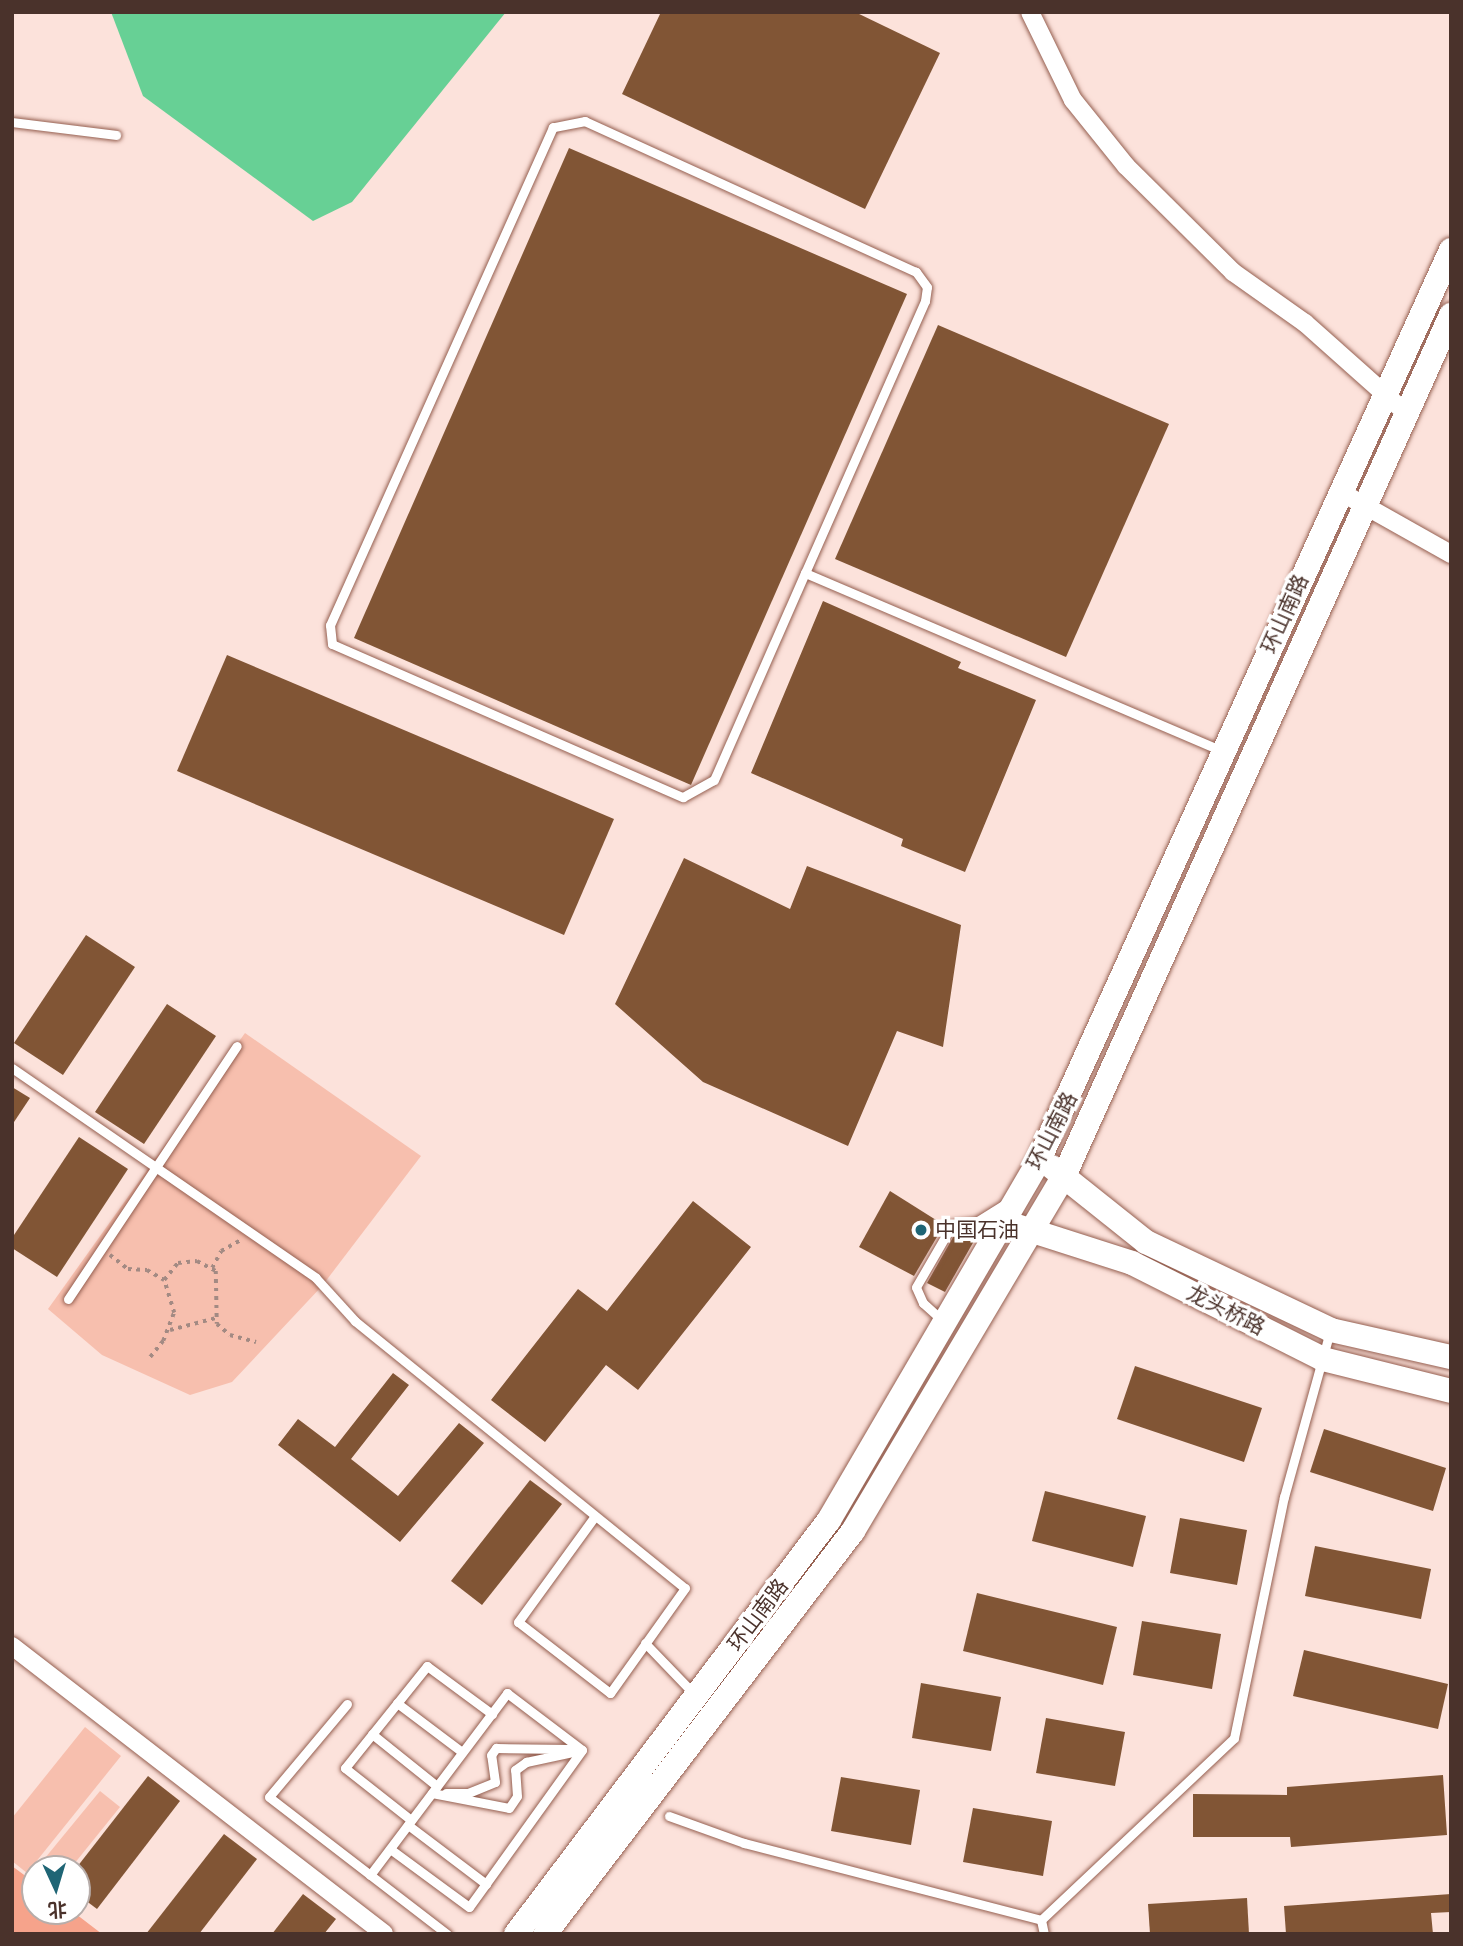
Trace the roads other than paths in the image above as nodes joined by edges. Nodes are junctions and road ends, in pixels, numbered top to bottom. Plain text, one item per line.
1 (1030, 12) edge
2 (12, 122) edge
3 (116, 135) dead end
4 (1451, 250) edge
5 (1451, 315) edge
6 (1397, 405) junction
7 (1339, 491) junction
8 (1364, 505) junction
9 (1451, 554) edge
10 (805, 573) junction
11 (1223, 752) junction
12 (237, 1045) dead end
13 (12, 1068) edge
14 (1039, 1160) junction
15 (159, 1168) junction
16 (1065, 1174) junction
17 (1018, 1196) junction
18 (1004, 1220) junction
19 (1031, 1232) junction
20 (68, 1299) dead end
21 (944, 1323) junction
22 (1331, 1330) junction
23 (1451, 1357) edge
24 (1323, 1359) junction
25 (1451, 1391) edge
26 (596, 1516) junction
27 (645, 1643) junction
28 (12, 1646) edge
29 (696, 1696) junction
30 (397, 1703) junction
31 (347, 1704) dead end
32 (492, 1714) junction
33 (372, 1734) junction
34 (582, 1750) junction
35 (462, 1752) junction
36 (434, 1790) junction
37 (669, 1816) dead end
38 (409, 1823) junction
39 (390, 1849) junction
40 (370, 1875) junction
41 (486, 1884) junction
42 (1041, 1920) junction
43 (384, 1934) edge
44 (447, 1934) edge
45 (516, 1934) edge
46 (545, 1934) edge
47 (1044, 1934) edge

1 - 6 street
2 - 3 lane
4 - 6 main road, 环山南路
5 - 6 main road, 环山南路
6 - 7 main road, 环山南路
6 - 8 main road, 环山南路
7 - 8 street
7 - 11 main road, 环山南路
8 - 9 street
8 - 16 main road, 环山南路
10 - 10 lane
10 - 11 lane
11 - 14 main road, 环山南路
12 - 15 lane
13 - 15 lane
14 - 16 main road, 龙头桥路
14 - 17 main road, 环山南路
15 - 20 lane
15 - 26 lane
16 - 19 main road, 环山南路
16 - 22 main road, 龙头桥路
17 - 18 main road, 环山南路
17 - 21 lane
18 - 19 main road, 龙头桥路
18 - 21 main road, 环山南路
19 - 24 main road, 龙头桥路
19 - 46 main road, 环山南路
21 - 29 main road, 环山南路
22 - 23 main road, 龙头桥路
22 - 24 lane
24 - 25 main road, 龙头桥路
24 - 42 lane
26 - 27 lane
26 - 27 lane
27 - 29 lane
28 - 43 street
29 - 45 main road, 环山南路
30 - 32 lane
30 - 33 lane
30 - 35 lane
31 - 40 lane
32 - 34 lane
32 - 35 lane
33 - 36 lane
33 - 38 lane
34 - 36 lane
34 - 36 lane
34 - 41 lane
35 - 36 lane
36 - 38 lane
37 - 42 lane
38 - 39 lane
38 - 41 lane
39 - 40 lane
39 - 41 lane
40 - 44 lane
42 - 47 lane

